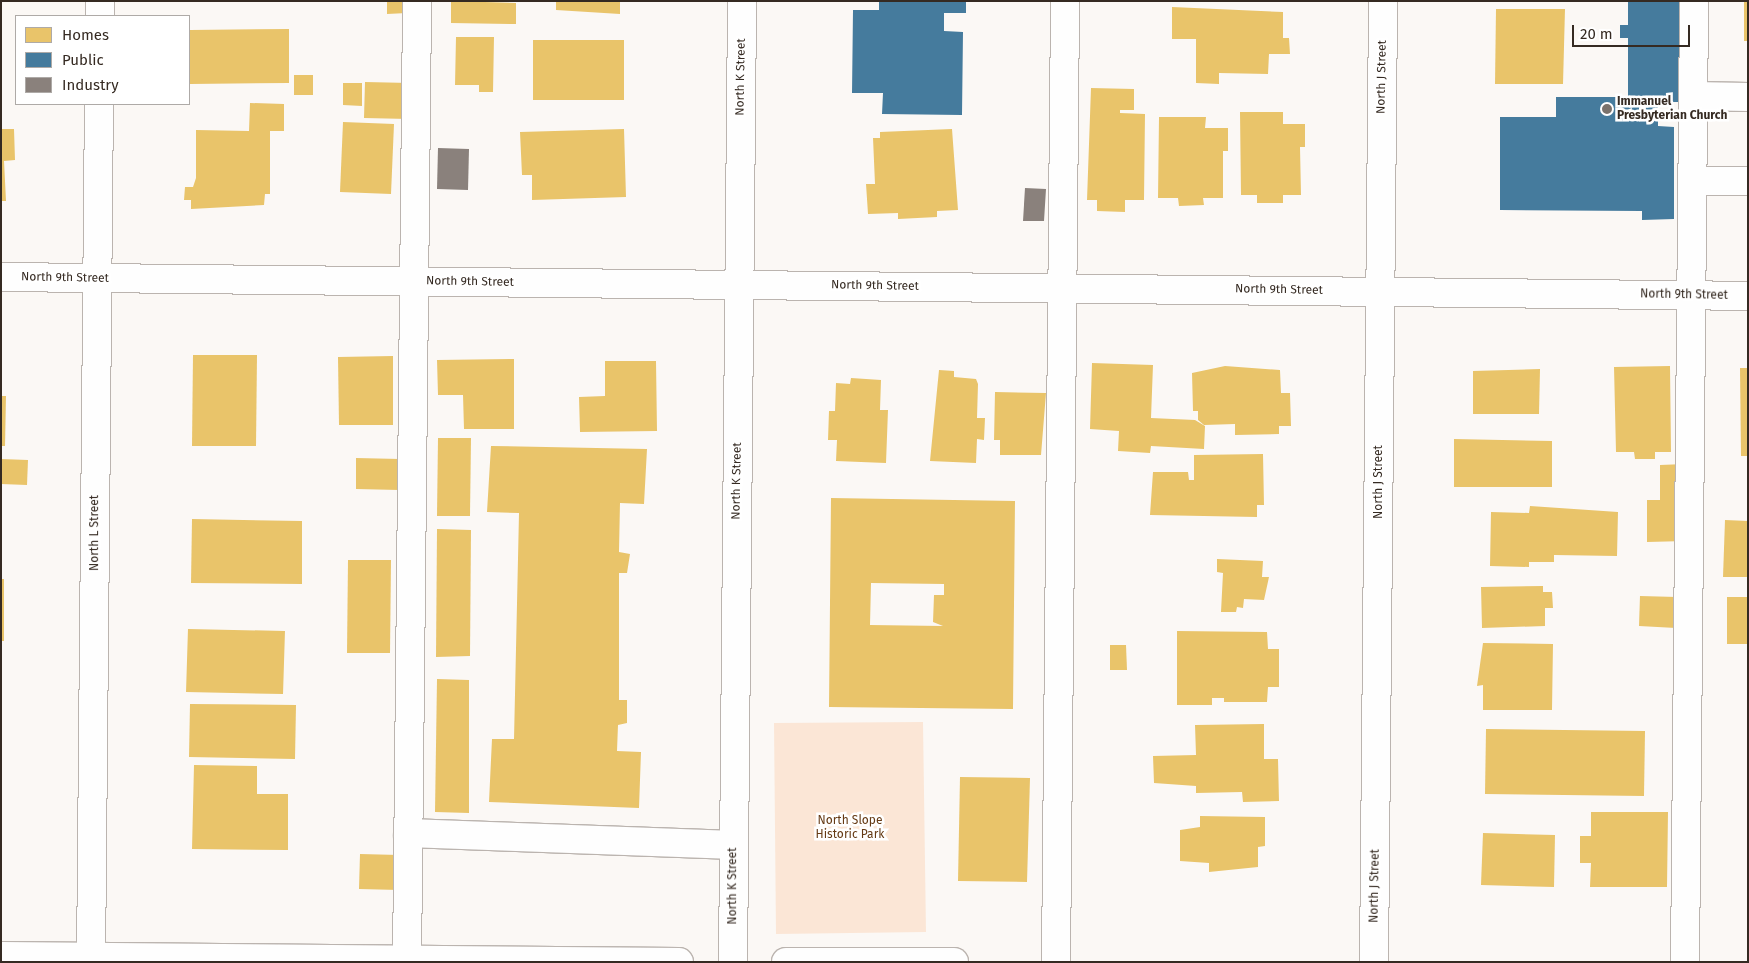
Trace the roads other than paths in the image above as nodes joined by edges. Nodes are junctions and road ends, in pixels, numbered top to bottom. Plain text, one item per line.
1 (100, 1) edge
2 (417, 1) edge
3 (742, 1) edge
4 (1065, 1) edge
5 (1383, 1) edge
6 (1694, 1) edge
7 (100, 15) edge
8 (1693, 96) junction
9 (1748, 97) edge
10 (99, 105) edge
11 (1692, 181) junction
12 (1748, 181) edge
13 (1, 277) edge
14 (97, 278) junction
15 (414, 282) junction
16 (739, 285) junction
17 (1062, 288) junction
18 (1381, 291) junction
19 (1691, 296) junction
20 (1748, 296) edge
21 (408, 833) junction
22 (734, 845) junction
23 (1, 956) edge
24 (91, 959) edge
25 (407, 960) edge
26 (679, 962) edge
27 (733, 962) edge
28 (786, 962) edge
29 (954, 962) edge
30 (1056, 962) edge
31 (1374, 962) edge
32 (1685, 962) edge

1 - 7 street
2 - 15 street
3 - 16 street, North K Street
4 - 17 street
5 - 18 street, North J Street
6 - 8 street
8 - 9 street
8 - 11 street
10 - 14 street, North L Street
11 - 12 street
11 - 19 street
13 - 14 street, North 9th Street
14 - 15 street, North 9th Street
14 - 24 street, North L Street
15 - 16 street, North 9th Street
15 - 21 street
16 - 17 street, North 9th Street
16 - 22 street, North K Street
17 - 18 street, North 9th Street
17 - 30 street
18 - 19 street, North 9th Street
18 - 31 street, North J Street
19 - 20 street, North 9th Street
19 - 32 street
21 - 22 street
21 - 25 street
22 - 27 street, North K Street
23 - 24 street
24 - 25 street
25 - 26 street
28 - 29 street

